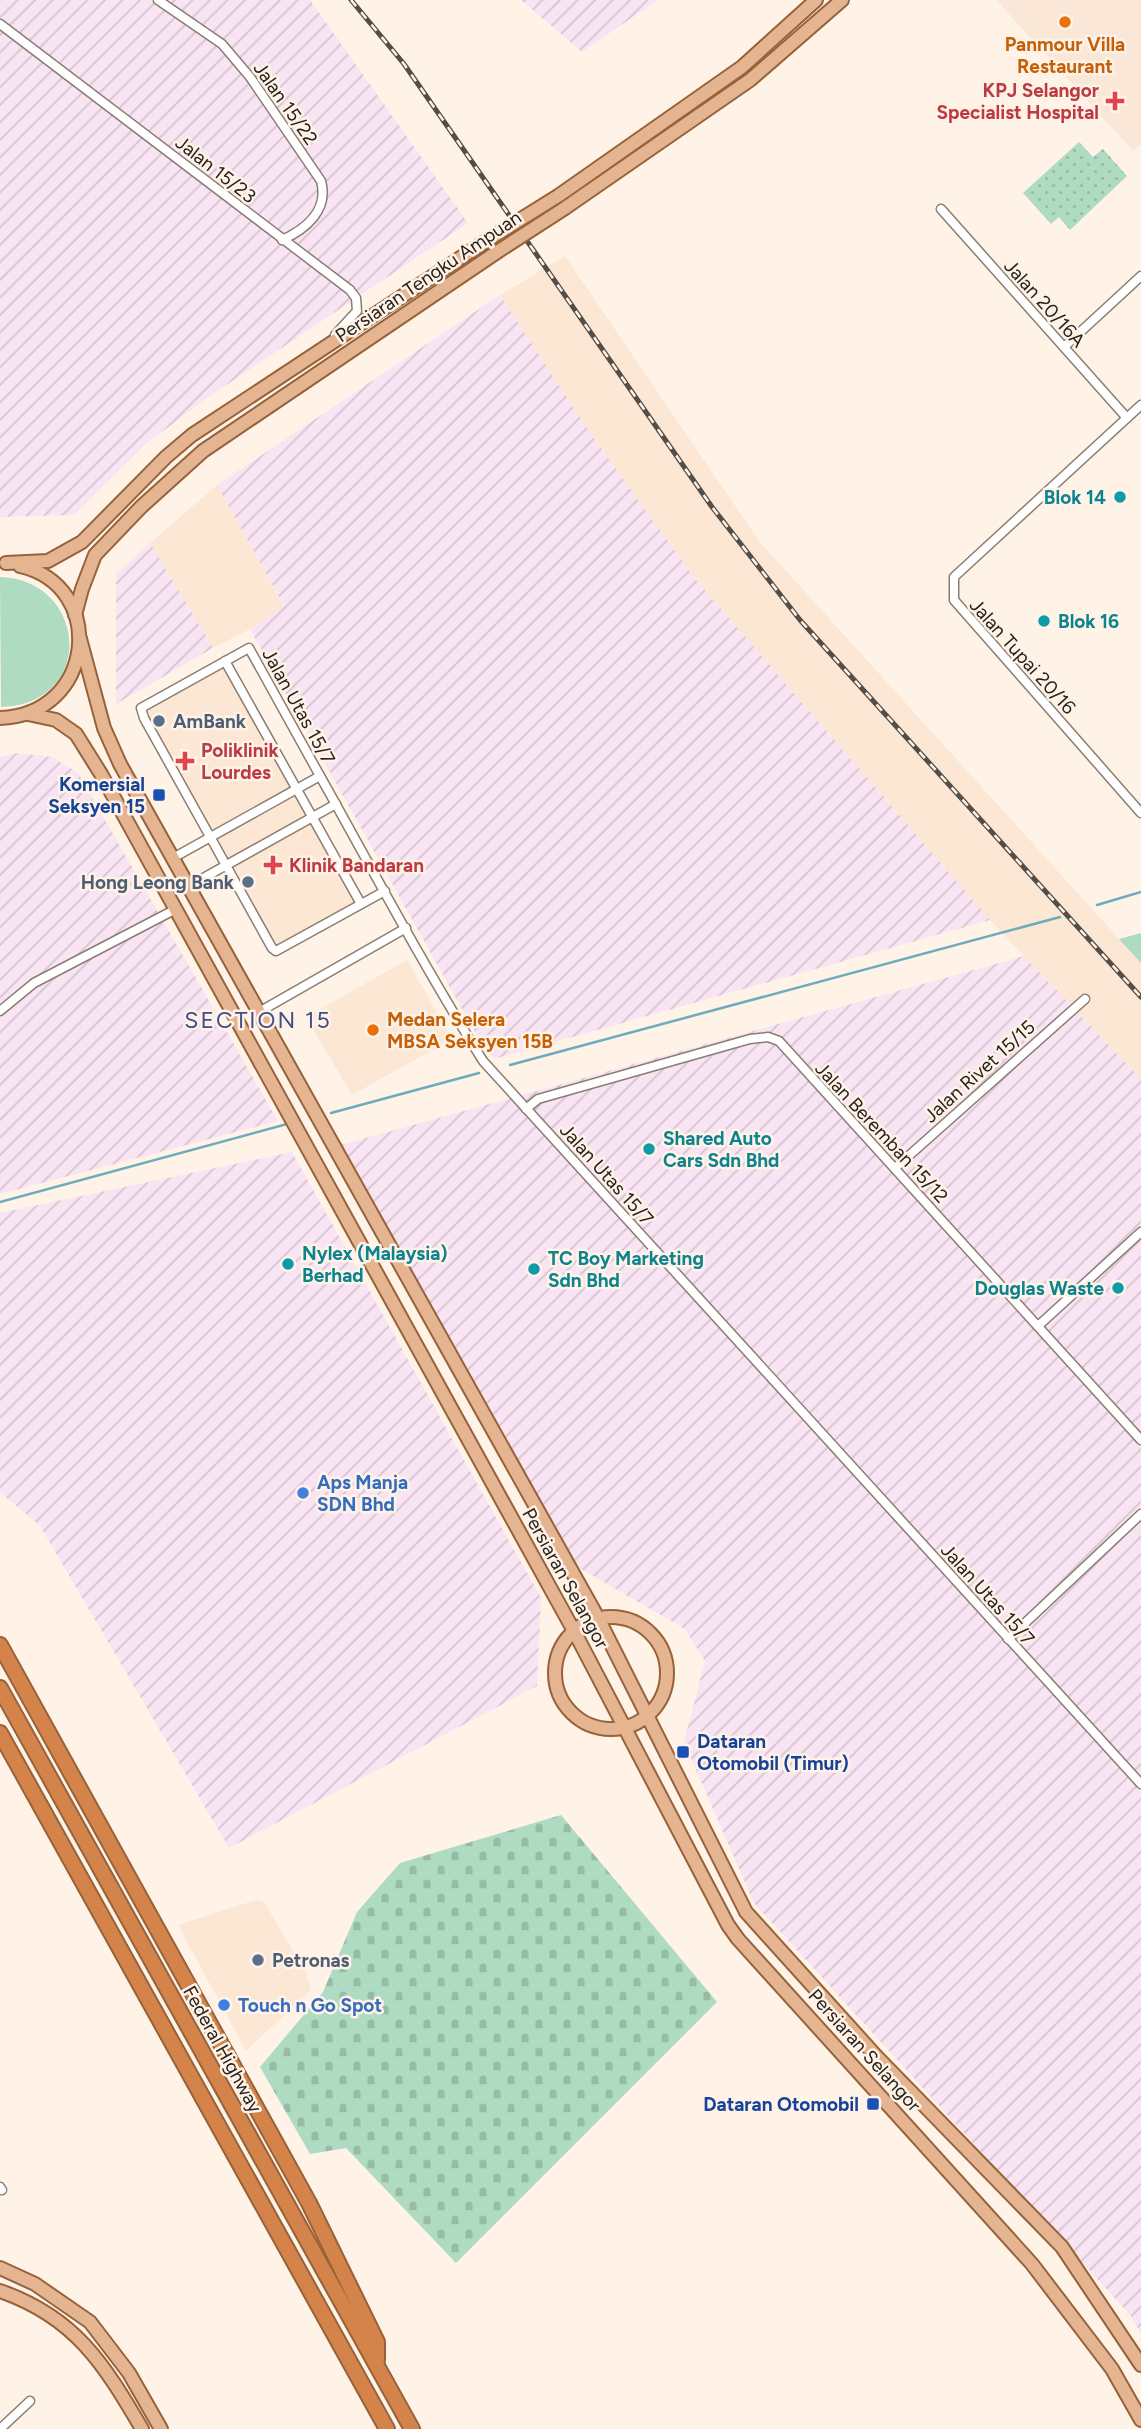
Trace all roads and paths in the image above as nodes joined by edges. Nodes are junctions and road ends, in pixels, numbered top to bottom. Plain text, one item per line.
1 (158, 0) edge
2 (816, 0) edge
3 (842, 0) edge
4 (0, 24) edge
5 (941, 209) dead end
6 (282, 240) junction
7 (1141, 276) edge
8 (1064, 347) junction
9 (318, 352) junction
10 (1141, 405) edge
11 (1127, 418) junction
12 (3, 563) edge
13 (75, 615) junction
14 (79, 635) junction
15 (225, 661) junction
16 (28, 714) junction
17 (0, 718) edge
18 (320, 776) junction
19 (297, 788) junction
20 (336, 804) junction
21 (1141, 813) edge
22 (313, 817) junction
23 (210, 837) junction
24 (173, 858) junction
25 (226, 865) junction
26 (188, 886) junction
27 (385, 891) junction
28 (361, 904) junction
29 (176, 909) junction
30 (406, 928) junction
31 (1085, 999) dead end
32 (0, 1010) edge
33 (259, 1012) junction
34 (526, 1109) junction
35 (895, 1168) junction
36 (1141, 1232) edge
37 (1038, 1326) junction
38 (1141, 1440) edge
39 (1141, 1514) edge
40 (598, 1618) junction
41 (574, 1631) junction
42 (1008, 1639) junction
43 (0, 1645) edge
44 (0, 1688) edge
45 (648, 1715) junction
46 (624, 1727) junction
47 (0, 1734) edge
48 (1141, 1784) edge
49 (0, 2268) edge
50 (0, 2291) edge
51 (377, 2363) junction
52 (1141, 2365) edge
53 (30, 2401) dead end
54 (1141, 2420) edge
55 (0, 2429) edge
56 (142, 2429) edge
57 (162, 2429) edge
58 (387, 2429) edge
59 (412, 2429) edge

1 - 6 street, Jalan 15/22
2 - 9 main road, Persiaran Tengku Ampuan, bridge
3 - 13 main road, Persiaran Tengku Ampuan, bridge
4 - 6 street, Jalan 15/23
5 - 8 street, Jalan 20/16A
6 - 9 street, Jalan 15/23
7 - 8 street
8 - 11 street, Jalan 20/16A
9 - 12 main road, Persiaran Tengku Ampuan
10 - 11 street, Jalan Tupai 20/16
11 - 21 street, Jalan Tupai 20/16
12 - 13 main road
13 - 14 main road, Persiaran Selangor
14 - 16 main road
14 - 24 main road, Persiaran Selangor
15 - 18 street, Jalan Utas 15/7
15 - 19 street
15 - 23 street
16 - 17 main road
16 - 29 main road, Persiaran Selangor
18 - 19 street
18 - 20 street, Jalan Utas 15/7
19 - 22 street
19 - 23 street
20 - 22 street
20 - 27 street, Jalan Utas 15/7
22 - 25 street
22 - 28 street
23 - 24 street
23 - 25 street
24 - 26 main road, Persiaran Selangor
25 - 26 street
25 - 28 street
26 - 33 main road, Persiaran Selangor
27 - 28 street
27 - 30 street, Jalan Utas 15/7
29 - 32 street
29 - 41 main road, Persiaran Selangor
30 - 33 street
30 - 34 street, Jalan Utas 15/7
31 - 35 street, Jalan Rivet 15/15
33 - 40 main road, Persiaran Selangor
34 - 35 street, Jalan Beremban 15/12
34 - 42 street, Jalan Utas 15/7
35 - 37 street, Jalan Beremban 15/12
36 - 37 street
37 - 38 street, Jalan Beremban 15/12
39 - 42 street
40 - 41 main road
40 - 45 main road, Persiaran Selangor
40 - 45 main road
41 - 46 main road, Persiaran Selangor
41 - 46 main road
42 - 48 street, Jalan Utas 15/7
43 - 51 highway
44 - 51 highway, Federal Highway
45 - 46 main road
45 - 52 main road, Persiaran Selangor
46 - 54 main road, Persiaran Selangor
47 - 58 highway
49 - 57 main road
50 - 56 main road
51 - 59 highway, Federal Highway
53 - 55 street

